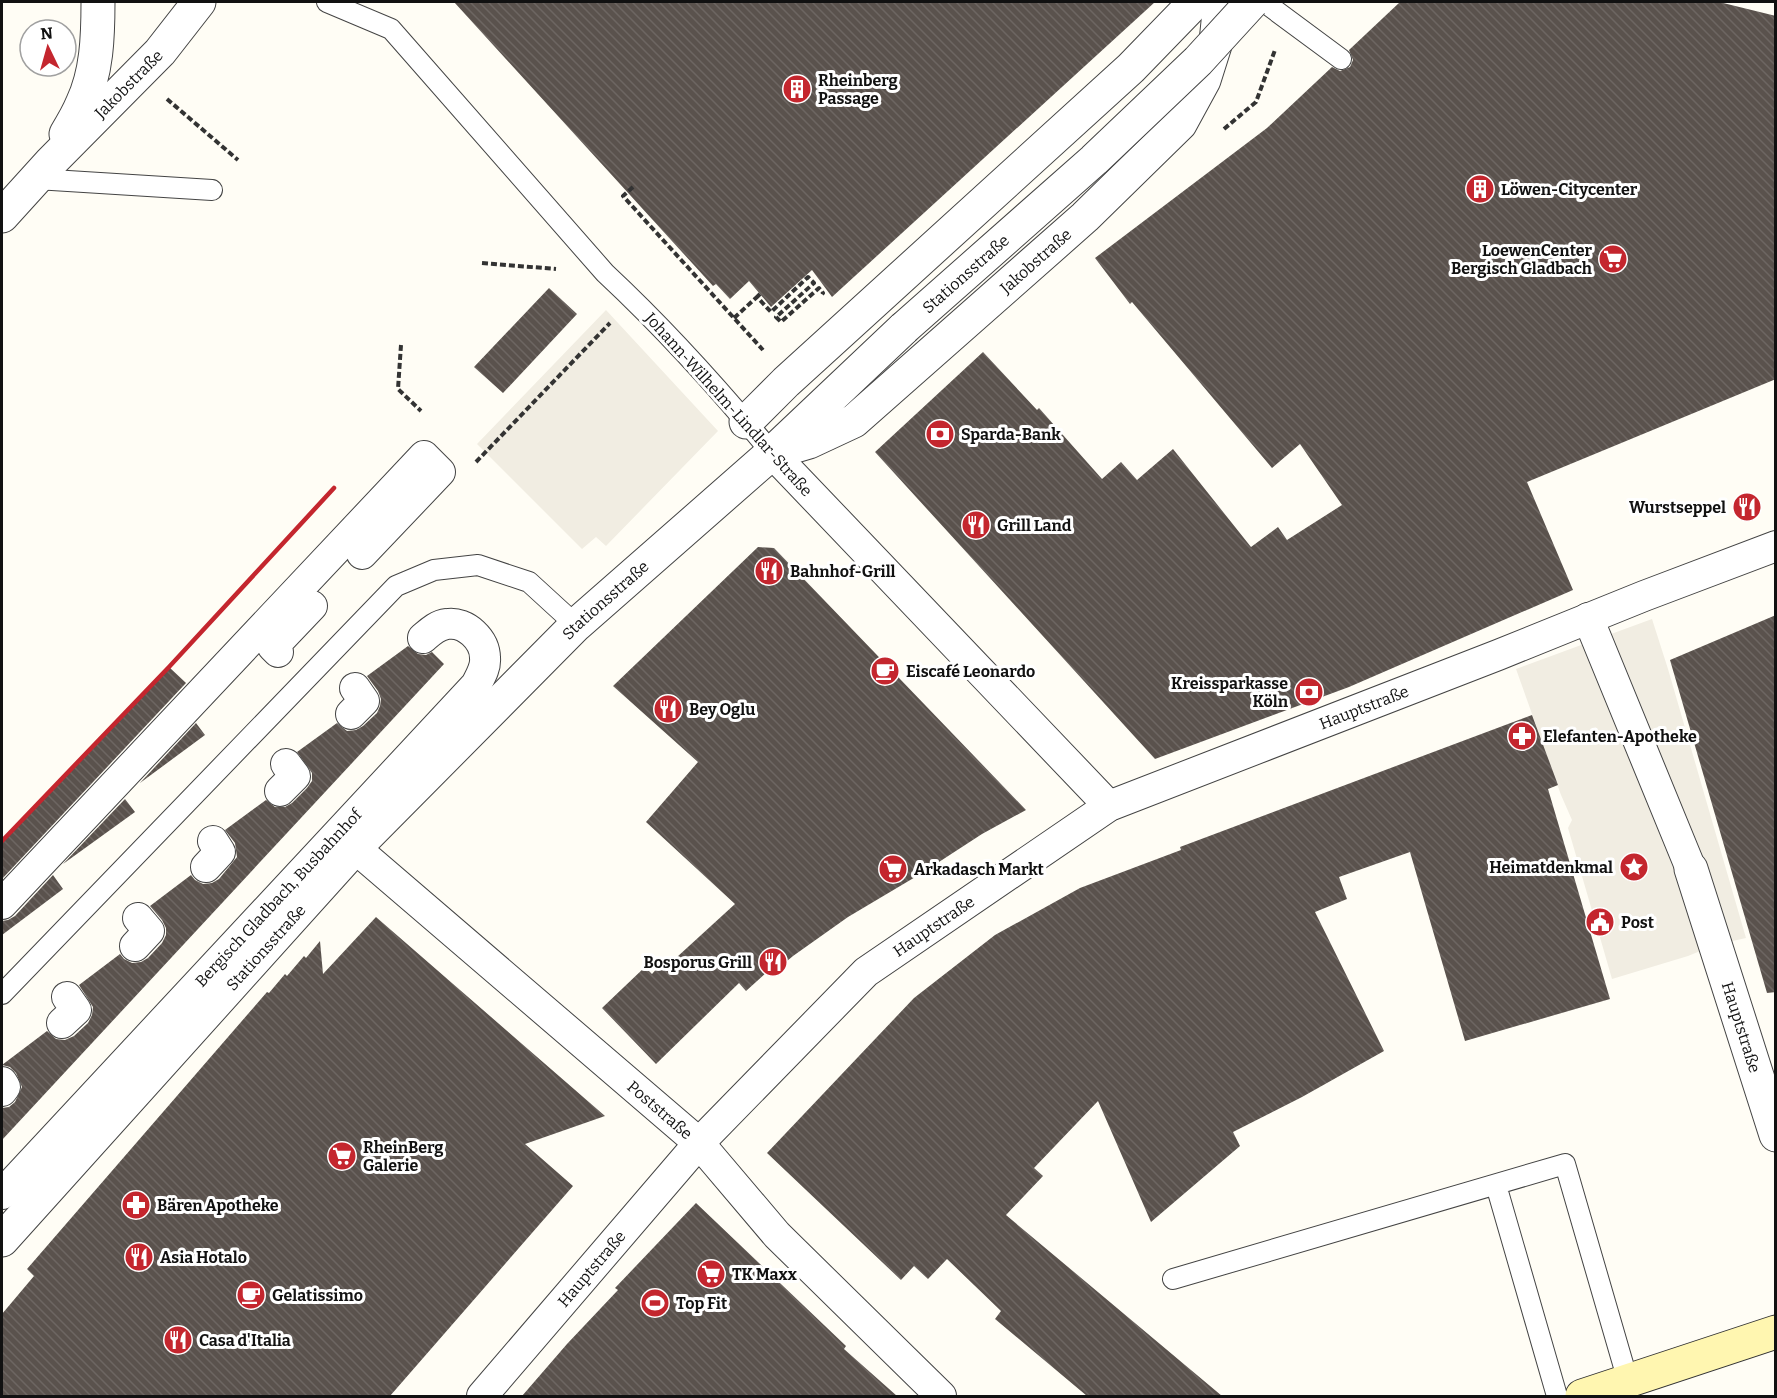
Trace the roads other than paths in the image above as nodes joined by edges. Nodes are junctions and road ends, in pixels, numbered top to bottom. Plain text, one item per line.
1 (98, 2) edge
2 (199, 2) edge
3 (327, 2) edge
4 (1195, 2) edge
5 (1220, 2) edge
6 (1252, 2) edge
7 (1264, 2) edge
8 (346, 6) edge
9 (1341, 58) dead end
10 (44, 171) junction
11 (212, 190) dead end
12 (2, 216) edge
13 (746, 422) junction
14 (772, 453) junction
15 (1776, 546) edge
16 (362, 554) dead end
17 (312, 606) dead end
18 (1588, 618) junction
19 (576, 625) junction
20 (423, 638) dead end
21 (278, 652) dead end
22 (138, 774) dead end
23 (127, 806) dead end
24 (1109, 806) junction
25 (355, 848) junction
26 (64, 854) dead end
27 (1690, 869) joint
28 (54, 883) dead end
29 (2, 904) edge
30 (2, 994) edge
31 (2, 1082) edge
32 (2, 1091) edge
33 (1776, 1136) edge
34 (699, 1143) junction
35 (1496, 1185) junction
36 (2, 1194) edge
37 (2, 1240) edge
38 (1173, 1279) dead end
39 (1776, 1332) edge
40 (1628, 1381) junction
41 (482, 1396) edge
42 (941, 1396) edge
43 (1557, 1396) edge
44 (1582, 1396) edge

1 - 10 street, Jakobstraße
2 - 10 street, Jakobstraße
3 - 8 lane, Johann-Wilhelm-Lindlar-Straße
4 - 13 street
5 - 14 street, Jakobstraße
6 - 14 street, Stationsstraße, bridge
7 - 9 lane
8 - 13 lane, Johann-Wilhelm-Lindlar-Straße
10 - 11 lane
10 - 12 street, Jakobstraße
13 - 14 lane, Johann-Wilhelm-Lindlar-Straße
14 - 19 street, Stationsstraße
14 - 24 street, Johann-Wilhelm-Lindlar-Straße
15 - 18 street, Hauptstraße
16 - 29 street
17 - 21 street
18 - 24 street, Hauptstraße
18 - 27 street, Hauptstraße
19 - 25 street, Stationsstraße
19 - 30 lane
20 - 36 street, Bergisch Gladbach, Busbahnhof
22 - 23 street
24 - 34 street, Hauptstraße
25 - 34 street, Poststraße
25 - 37 street, Stationsstraße
26 - 28 street
27 - 33 street, Hauptstraße
31 - 32 street
34 - 41 street, Hauptstraße
34 - 42 street, Poststraße
35 - 38 lane
35 - 40 lane
35 - 43 lane
39 - 40 main road
40 - 44 main road

